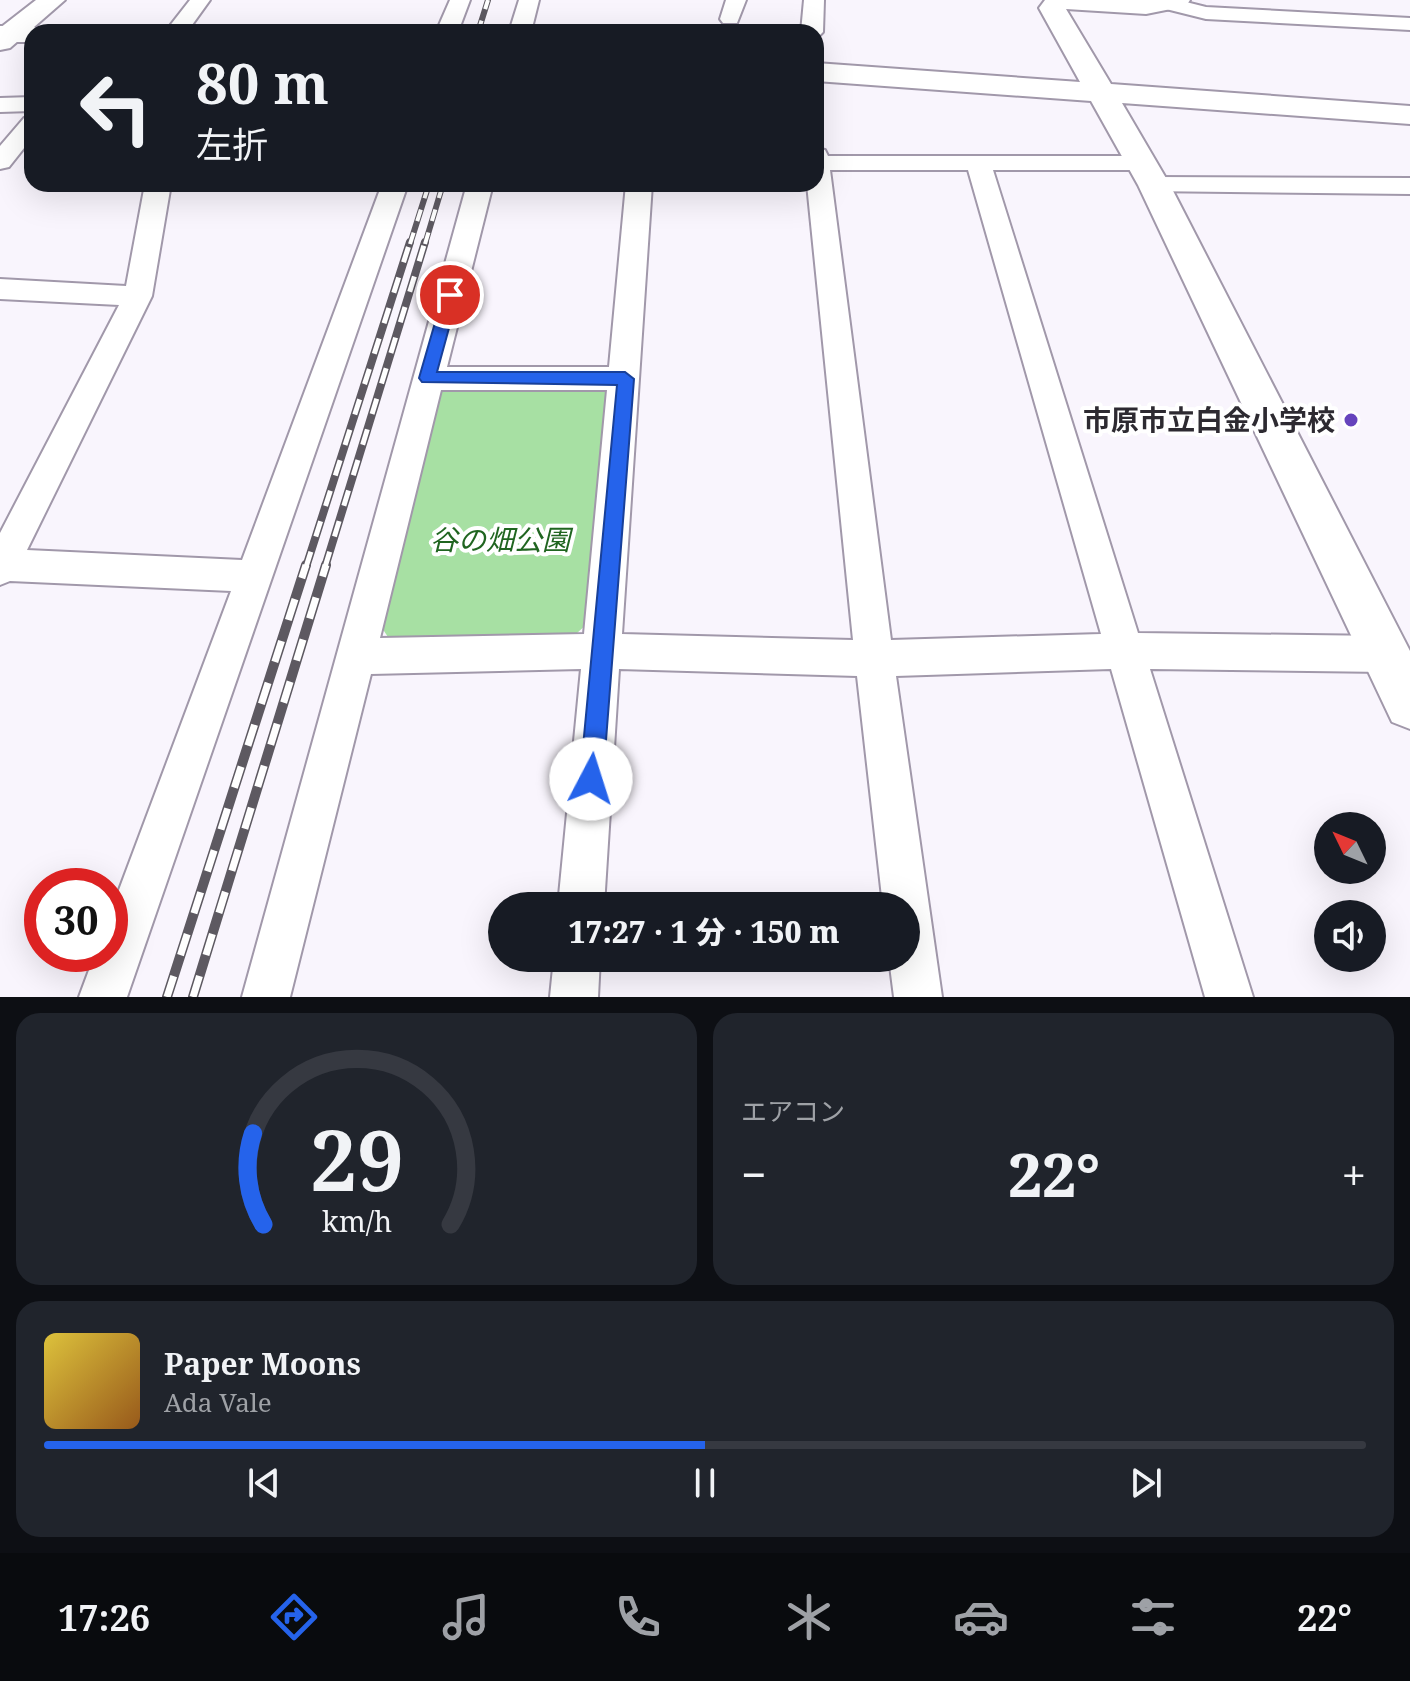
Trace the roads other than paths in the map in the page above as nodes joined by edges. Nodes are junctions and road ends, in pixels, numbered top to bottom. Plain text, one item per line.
1 (52, 0) edge
2 (200, 0) edge
3 (460, 0) edge
4 (529, 0) edge
5 (814, 0) edge
6 (1050, 2) edge
7 (1173, 2) edge
8 (182, 24) edge
9 (450, 24) edge
10 (522, 24) edge
11 (812, 24) edge
12 (1410, 24) edge
13 (10, 36) edge
14 (824, 73) edge
15 (1103, 93) junction
16 (24, 104) edge
17 (0, 105) edge
18 (1410, 115) edge
19 (24, 133) edge
20 (0, 162) edge
21 (824, 163) edge
22 (978, 163) junction
23 (1148, 174) junction
24 (1410, 186) edge
25 (157, 192) edge
26 (392, 192) edge
27 (478, 192) edge
28 (638, 192) edge
29 (819, 192) edge
30 (0, 289) edge
31 (138, 296) junction
32 (428, 378) junction
33 (625, 379) junction
34 (1, 566) edge
35 (255, 576) junction
36 (602, 651) junction
37 (1124, 651) junction
38 (1385, 654) junction
39 (358, 656) junction
40 (874, 659) junction
41 (1410, 704) edge
42 (582, 892) edge
43 (904, 892) edge
44 (576, 972) edge
45 (915, 972) edge
46 (103, 997) edge
47 (266, 997) edge
48 (574, 997) edge
49 (918, 997) edge
50 (1229, 997) edge

1 - 13 street
2 - 8 street
3 - 9 street
4 - 10 street
5 - 11 street
6 - 7 street
6 - 15 street
7 - 12 street
14 - 15 street
15 - 18 street
15 - 23 street
16 - 17 street
19 - 20 street
21 - 22 street
22 - 23 street
22 - 37 street
23 - 24 street
23 - 38 street
25 - 31 street
26 - 35 street
27 - 32 street
28 - 33 street
29 - 40 street
30 - 31 street
31 - 34 street
32 - 33 street
32 - 39 street
33 - 36 street
34 - 35 street
35 - 46 street
36 - 39 street
36 - 40 street
36 - 42 street
37 - 38 street
37 - 40 street
37 - 50 street
38 - 41 street
39 - 47 street
40 - 43 street
44 - 48 street
45 - 49 street

